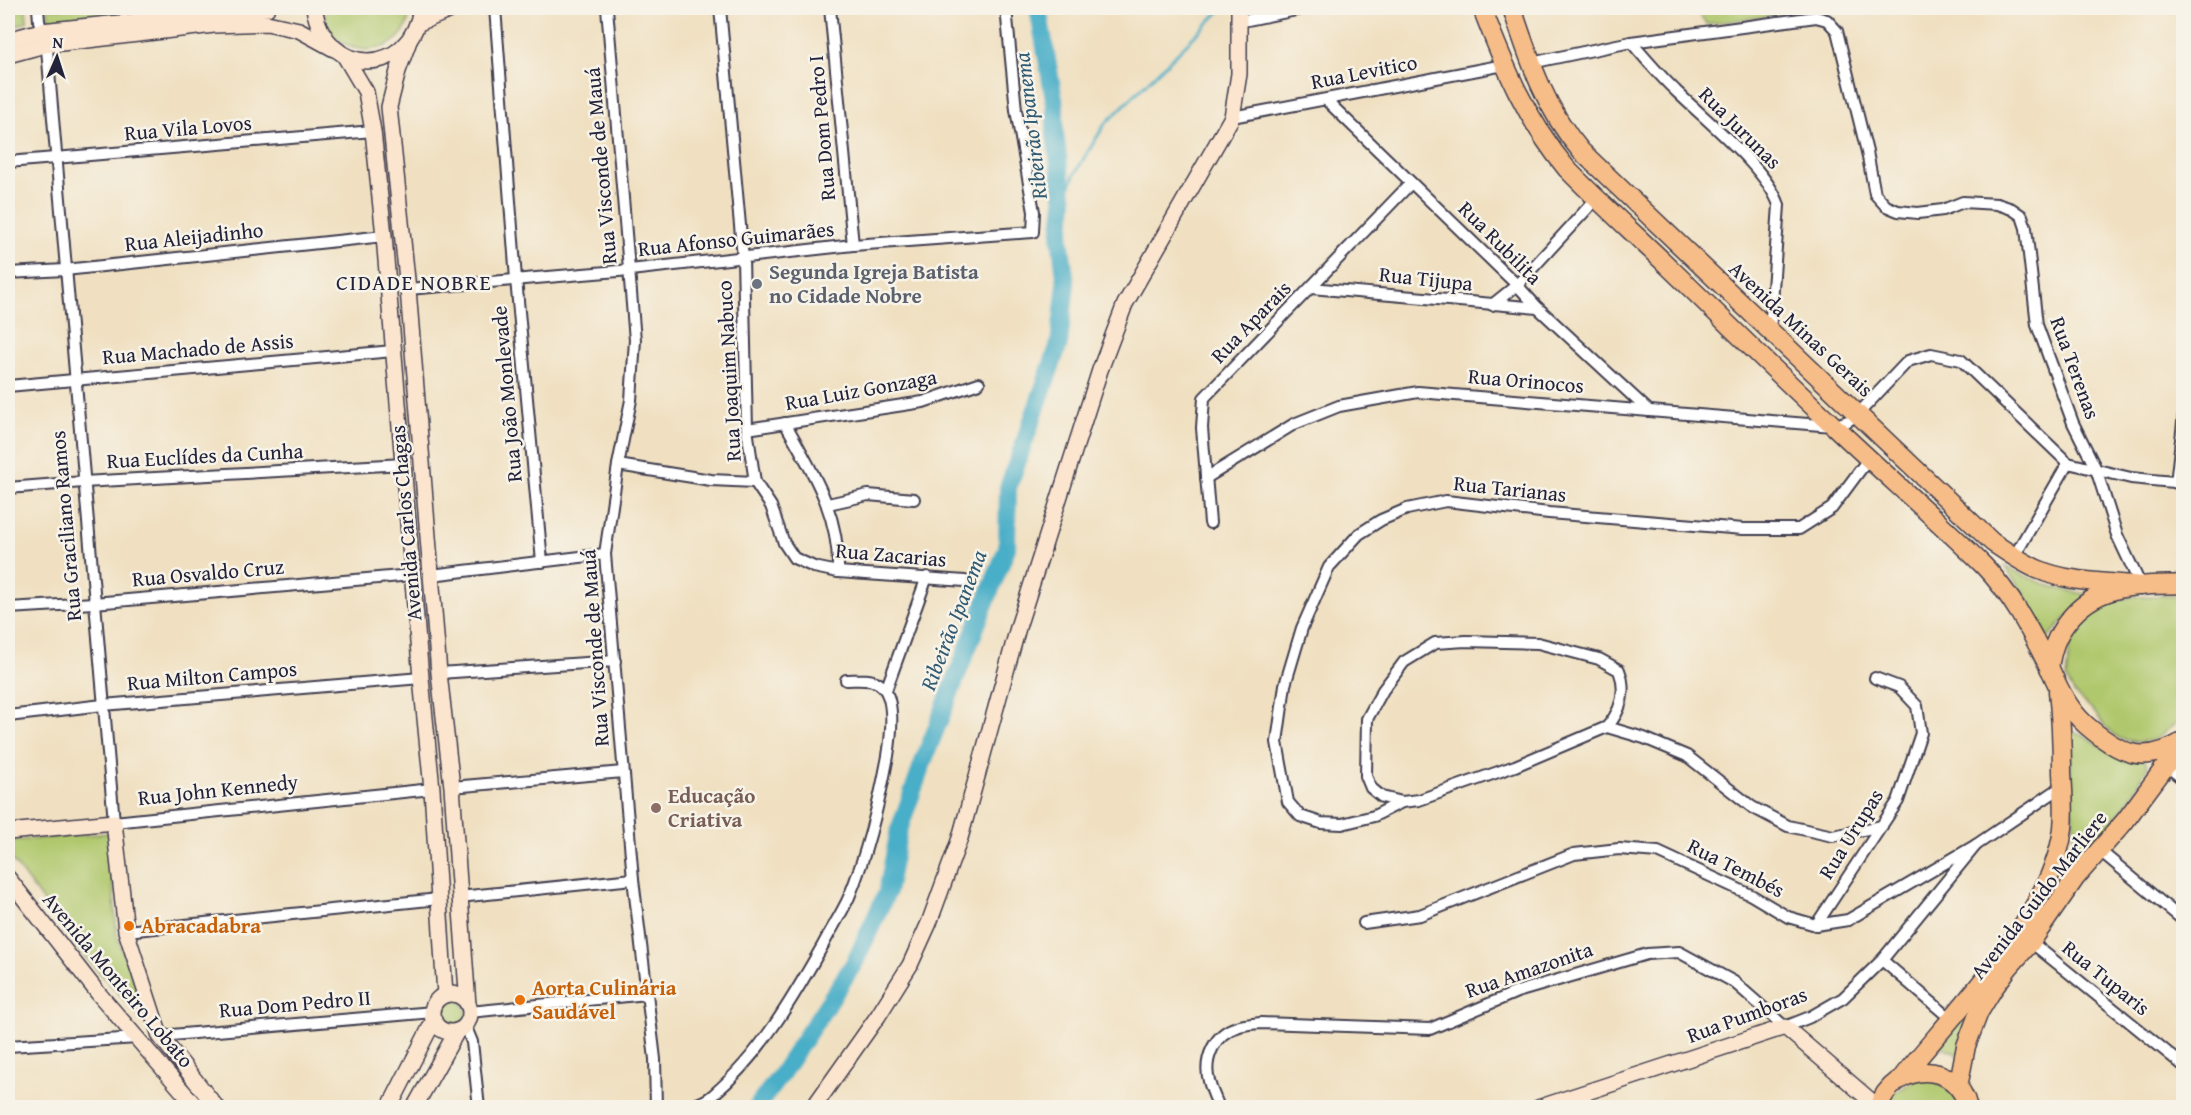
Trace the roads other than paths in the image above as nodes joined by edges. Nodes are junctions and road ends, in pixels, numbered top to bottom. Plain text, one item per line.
1 (38, 8) edge
2 (267, 8) edge
3 (314, 8) edge
4 (455, 8) edge
5 (495, 8) edge
6 (607, 8) edge
7 (720, 8) edge
8 (830, 8) edge
9 (1006, 8) edge
10 (1306, 8) edge
11 (1482, 8) edge
12 (1512, 8) edge
13 (222, 9) edge
14 (420, 15) edge
15 (1238, 15) edge
16 (43, 38) junction
17 (8, 40) edge
18 (409, 41) junction
19 (1631, 42) junction
20 (339, 52) junction
21 (8, 55) edge
22 (1530, 63) junction
23 (1504, 65) junction
24 (1326, 100) junction
25 (1232, 117) junction
26 (373, 131) junction
27 (56, 160) junction
28 (8, 162) edge
29 (1411, 183) junction
30 (1596, 199) junction
31 (384, 236) junction
32 (853, 245) junction
33 (742, 258) junction
34 (65, 270) junction
35 (630, 270) junction
36 (8, 273) edge
37 (516, 279) junction
38 (1517, 285) junction
39 (1311, 288) junction
40 (408, 289) junction
41 (1492, 305) junction
42 (1538, 308) junction
43 (1770, 331) junction
44 (393, 351) junction
45 (74, 381) junction
46 (979, 383) dead end
47 (8, 386) edge
48 (1649, 411) junction
49 (1858, 414) junction
50 (2184, 414) edge
51 (785, 423) junction
52 (1833, 426) junction
53 (747, 429) junction
54 (1869, 458) junction
55 (2068, 463) junction
56 (404, 464) junction
57 (618, 465) junction
58 (2096, 469) junction
59 (1206, 478) junction
60 (83, 482) junction
61 (755, 482) junction
62 (2180, 483) edge
63 (8, 488) edge
64 (914, 499) dead end
65 (828, 504) junction
66 (1210, 523) dead end
67 (605, 554) junction
68 (2013, 557) junction
69 (542, 562) junction
70 (838, 572) junction
71 (412, 574) junction
72 (431, 575) junction
73 (927, 577) junction
74 (964, 581) dead end
75 (2184, 584) edge
76 (2141, 586) junction
77 (94, 603) junction
78 (8, 608) edge
79 (615, 661) junction
80 (2049, 668) junction
81 (439, 673) junction
82 (421, 678) junction
83 (1875, 678) dead end
84 (846, 680) dead end
85 (2057, 686) junction
86 (886, 690) junction
87 (103, 705) junction
88 (8, 716) edge
89 (1607, 727) junction
90 (2184, 742) edge
91 (2166, 766) junction
92 (623, 772) junction
93 (2184, 780) edge
94 (2063, 786) junction
95 (452, 787) junction
96 (432, 789) junction
97 (1402, 802) junction
98 (114, 822) junction
99 (1882, 826) junction
100 (8, 832) edge
101 (1976, 846) junction
102 (2099, 850) junction
103 (8, 878) edge
104 (633, 879) junction
105 (459, 897) junction
106 (439, 899) junction
107 (2184, 921) edge
108 (1364, 923) dead end
109 (1816, 925) junction
110 (126, 931) junction
111 (2031, 942) junction
112 (1882, 960) junction
113 (646, 994) junction
114 (445, 995) junction
115 (433, 1016) junction
116 (465, 1018) junction
117 (1951, 1019) junction
118 (1785, 1027) junction
119 (160, 1036) junction
120 (138, 1038) junction
121 (8, 1046) edge
122 (2184, 1066) edge
123 (1904, 1075) junction
124 (1958, 1087) junction
125 (197, 1107) edge
126 (217, 1107) edge
127 (389, 1107) edge
128 (414, 1107) edge
129 (479, 1107) edge
130 (656, 1107) edge
131 (689, 1107) edge
132 (813, 1107) edge
133 (1220, 1107) edge
134 (1538, 1107) edge
135 (1878, 1107) edge
136 (1968, 1107) edge

1 - 16 street, Rua Graciliano Ramos
2 - 13 main road
3 - 20 main road, Avenida Carlos Chagas
4 - 14 main road
5 - 37 street, Rua João Monlevade
6 - 35 street, Rua Visconde de Mauá
7 - 33 street, Rua Joaquim Nabuco
8 - 32 street, Rua Dom Pedro I
9 - 32 street, Rua Afonso Guimarães
10 - 15 street
11 - 23 main road
12 - 22 main road, Avenida Minas Gerais
13 - 16 main road
14 - 18 main road, Avenida Carlos Chagas
15 - 25 main road
16 - 17 main road
16 - 20 main road
16 - 21 main road
16 - 27 street, Rua Graciliano Ramos
18 - 20 main road
18 - 40 main road, Avenida Carlos Chagas
19 - 22 street
19 - 43 street, Rua Jurunas
19 - 58 street, Rua Terenas
20 - 26 main road, Avenida Carlos Chagas
22 - 43 main road, Avenida Minas Gerais
23 - 24 street, Rua Levitico
23 - 30 main road
24 - 25 street, Rua Levitico
24 - 29 street, Rua Rubilita
25 - 132 main road
26 - 27 street, Rua Vila Lovos
26 - 31 main road, Avenida Carlos Chagas
27 - 28 street, Rua Vila Lovos
27 - 34 street, Rua Graciliano Ramos
29 - 38 street, Rua Rubilita
29 - 39 street, Rua Aparais
30 - 38 street
30 - 52 main road
31 - 34 street, Rua Aleijadinho
31 - 44 main road, Avenida Carlos Chagas
32 - 33 street, Rua Afonso Guimarães
33 - 35 street, Rua Afonso Guimarães
33 - 53 street, Rua Joaquim Nabuco
34 - 36 street, Rua Aleijadinho
34 - 45 street, Rua Graciliano Ramos
35 - 37 street, Rua Afonso Guimarães
35 - 57 street, Rua Visconde de Mauá
37 - 40 street, Rua Afonso Guimarães
37 - 69 street, Rua João Monlevade
38 - 41 street
38 - 42 street, Rua Rubilita
39 - 41 street, Rua Tijupa
39 - 59 street, Rua Aparais
40 - 72 main road, Avenida Carlos Chagas
41 - 42 street, Rua Tijupa
42 - 48 street, Rua Rubilita
43 - 49 main road, Avenida Minas Gerais
44 - 45 street, Rua Machado de Assis
44 - 56 main road, Avenida Carlos Chagas
45 - 47 street, Rua Machado de Assis
45 - 60 street, Rua Graciliano Ramos
46 - 51 street, Rua Luiz Gonzaga
48 - 52 street, Rua Orinocos
48 - 59 street, Rua Orinocos
49 - 52 street
49 - 55 street
49 - 68 main road, Avenida Minas Gerais
50 - 62 street
51 - 53 street, Rua Luiz Gonzaga
51 - 65 street
52 - 54 main road
53 - 61 street, Rua Joaquim Nabuco
54 - 80 main road
54 - 97 street, Rua Tarianas
55 - 58 street
55 - 68 street
56 - 60 street, Rua Euclídes da Cunha
56 - 71 main road, Avenida Carlos Chagas
57 - 61 street
57 - 67 street, Rua Visconde de Mauá
58 - 62 street
58 - 76 street, Rua Terenas
59 - 66 street, Rua Aparais
60 - 63 street, Rua Euclídes da Cunha
60 - 77 street, Rua Graciliano Ramos
61 - 70 street, Rua Zacarias
64 - 65 street
65 - 70 street
67 - 69 street
67 - 79 street, Rua Visconde de Mauá
68 - 76 main road, Avenida Minas Gerais
69 - 72 street
70 - 73 street, Rua Zacarias
71 - 77 street, Rua Osvaldo Cruz
71 - 82 main road, Avenida Carlos Chagas
72 - 81 main road, Avenida Carlos Chagas
73 - 74 street, Rua Zacarias
73 - 86 street
75 - 76 main road
76 - 80 main road
77 - 78 street, Rua Osvaldo Cruz
77 - 87 street, Rua Graciliano Ramos
79 - 81 street
79 - 92 street, Rua Visconde de Mauá
80 - 85 main road
81 - 95 main road, Avenida Carlos Chagas
82 - 87 street, Rua Milton Campos
82 - 96 main road, Avenida Carlos Chagas
83 - 99 street, Rua Urupas
84 - 86 street
85 - 90 main road
85 - 94 main road, Avenida Guido Marliere
86 - 131 street
87 - 88 street, Rua Milton Campos
87 - 98 street, Rua Graciliano Ramos
89 - 97 street, Rua Tarianas
89 - 97 street
89 - 99 street
90 - 91 main road, Avenida Guido Marliere
91 - 93 street
91 - 102 main road, Avenida Guido Marliere
92 - 95 street
92 - 104 street, Rua Visconde de Mauá
94 - 101 street, Rua Tembés
94 - 117 main road, Avenida Guido Marliere
95 - 105 main road, Avenida Carlos Chagas
96 - 98 street, Rua John Kennedy
96 - 106 main road, Avenida Carlos Chagas
98 - 100 main road, Rua John Kennedy
98 - 110 main road, Rua Graciliano Ramos
99 - 109 street, Rua Urupas
101 - 109 street, Rua Tembés
101 - 112 street, Rua Pumboras
102 - 107 street
102 - 111 main road, Avenida Guido Marliere
103 - 120 main road, Avenida Monteiro Lobato
104 - 105 street
104 - 113 street, Rua Visconde de Mauá
105 - 116 main road, Avenida Carlos Chagas
106 - 110 street
106 - 114 main road, Avenida Carlos Chagas
108 - 109 street, Rua Tembés
110 - 119 main road, Rua Graciliano Ramos
111 - 122 street, Rua Tuparis
111 - 124 main road, Avenida Guido Marliere
112 - 117 street
112 - 118 street, Rua Pumboras
113 - 116 street
113 - 130 street, Rua Visconde de Mauá
114 - 115 main road
114 - 116 main road
115 - 116 main road
115 - 119 street, Rua Dom Pedro II
115 - 127 main road
116 - 128 main road
116 - 129 street
117 - 123 main road, Avenida Guido Marliere
118 - 133 street, Rua Amazonita
118 - 134 main road, Rua Pumboras
118 - 135 main road, Rua Amazonita
119 - 126 main road, Avenida Monteiro Lobato
120 - 121 street
120 - 125 main road, Avenida Monteiro Lobato
123 - 124 main road
123 - 135 main road, Avenida Guido Marliere
124 - 136 main road

